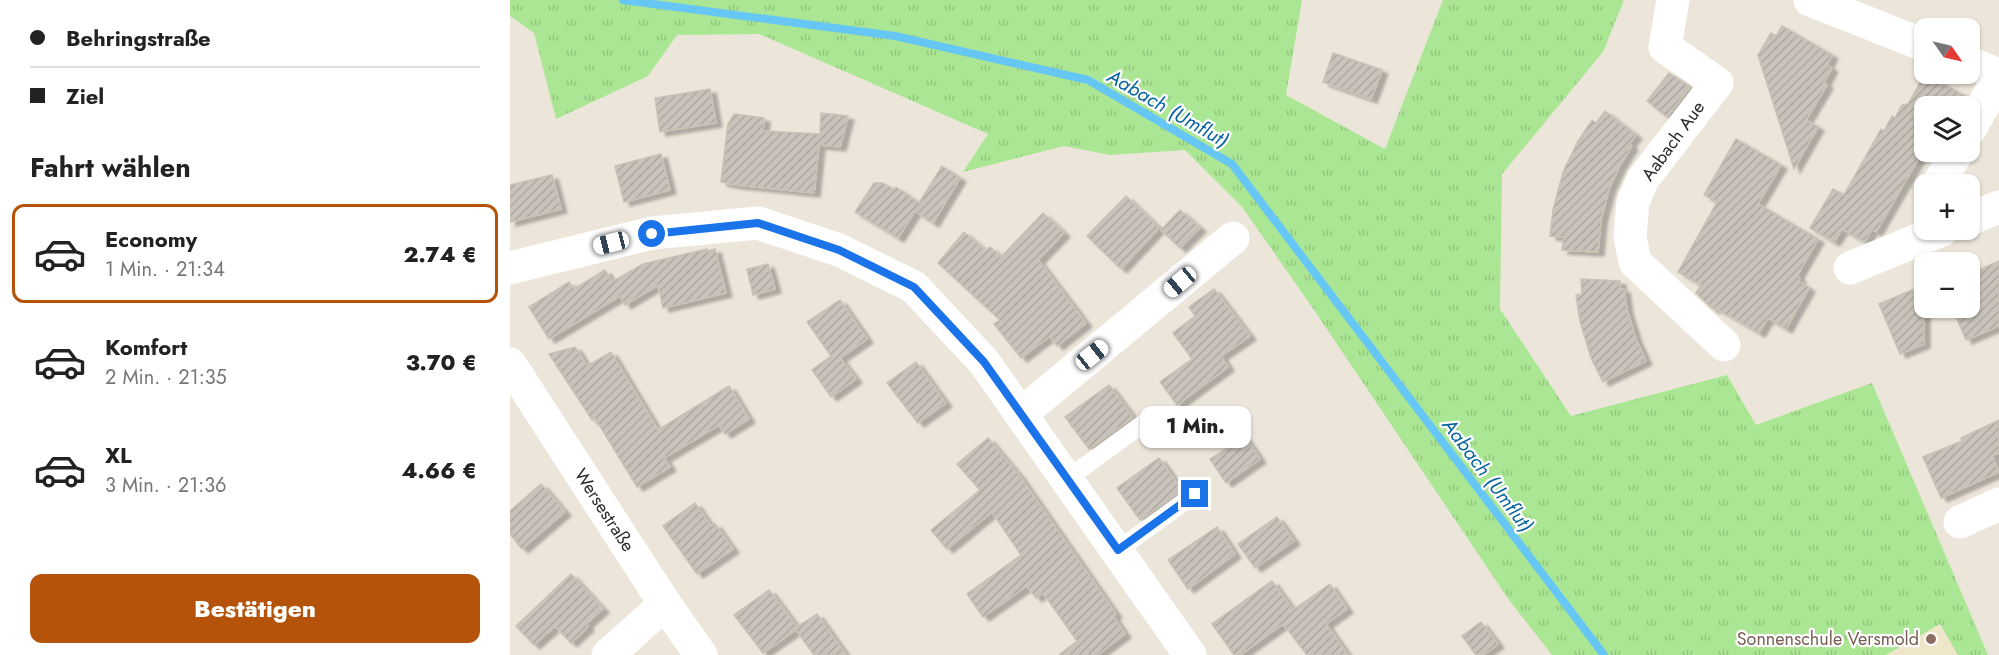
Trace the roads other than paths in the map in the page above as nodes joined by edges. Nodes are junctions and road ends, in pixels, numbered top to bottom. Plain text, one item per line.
1 (1673, 0) edge
2 (1810, 0) edge
3 (1914, 41) edge
4 (1980, 67) edge
5 (1999, 76) edge
6 (1980, 111) edge
7 (1999, 207) edge
8 (1980, 215) edge
9 (1914, 234) edge
10 (1233, 238) dead end
11 (1850, 267) dead end
12 (510, 268) edge
13 (1724, 345) dead end
14 (510, 364) edge
15 (1021, 414) junction
16 (1144, 423) dead end
17 (1067, 478) junction
18 (1195, 494) dead end
19 (1999, 504) edge
20 (1960, 522) dead end
21 (1118, 550) junction
22 (664, 604) junction
23 (608, 655) edge
24 (701, 655) edge
25 (1190, 655) edge

1 - 13 street, Aabach Aue
2 - 3 street
4 - 5 street
5 - 6 street
7 - 8 street
9 - 11 street
10 - 15 street
12 - 15 street
14 - 22 street, Wersestraße
15 - 17 street
16 - 17 lane
17 - 21 street
18 - 21 lane
19 - 20 street
21 - 25 street
22 - 23 street
22 - 24 street, Wersestraße

